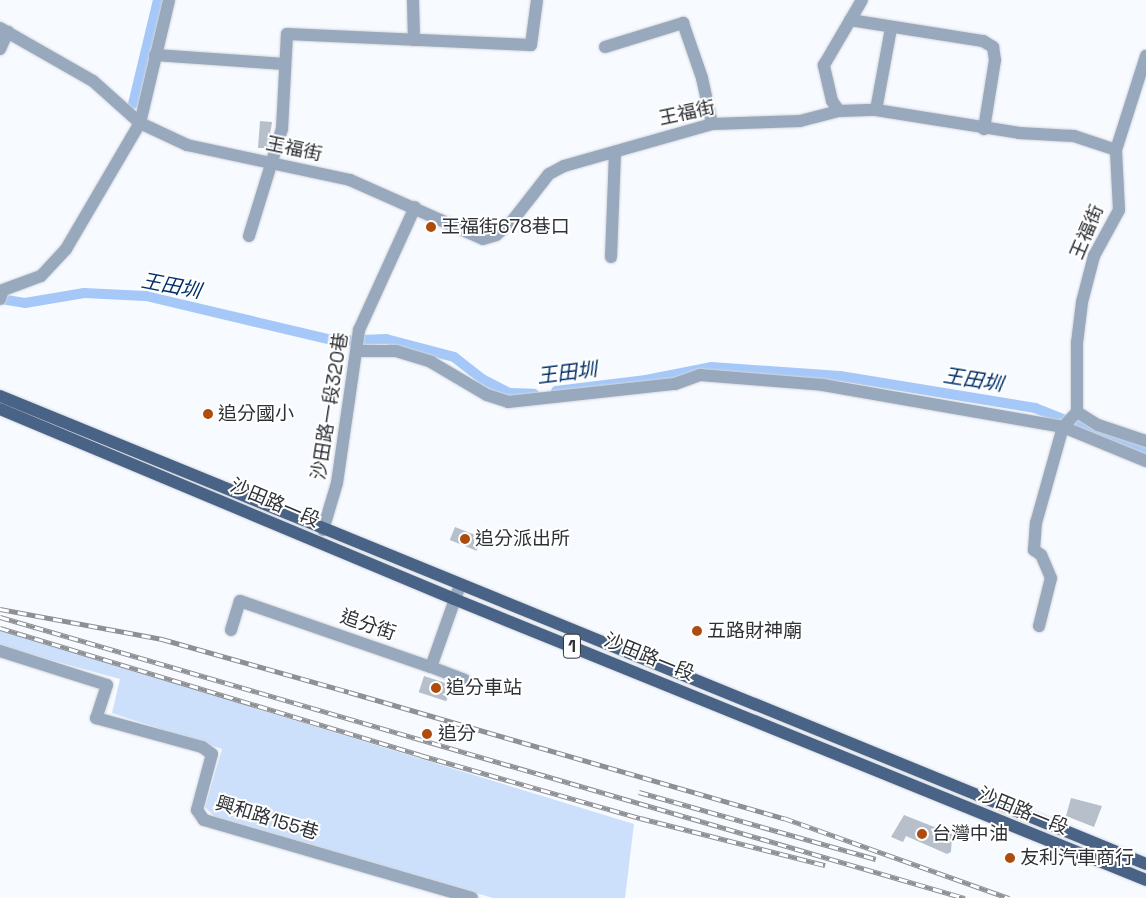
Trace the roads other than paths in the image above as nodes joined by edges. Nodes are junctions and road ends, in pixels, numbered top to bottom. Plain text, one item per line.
1 (169, 0) edge
2 (413, 0) edge
3 (537, 0) edge
4 (862, 0) edge
5 (850, 20) junction
6 (891, 28) junction
7 (4, 30) edge
8 (414, 40) junction
9 (605, 47) dead end
10 (0, 49) edge
11 (155, 55) junction
12 (1146, 56) edge
13 (285, 64) junction
14 (876, 110) junction
15 (839, 111) junction
16 (140, 123) junction
17 (712, 124) junction
18 (984, 129) junction
19 (1116, 150) junction
20 (615, 152) junction
21 (270, 163) junction
22 (415, 207) junction
23 (249, 236) dead end
24 (611, 257) dead end
25 (1, 292) edge
26 (359, 351) junction
27 (0, 396) edge
28 (0, 409) edge
29 (1077, 412) junction
30 (1063, 426) junction
31 (1146, 441) edge
32 (152, 458) junction
33 (1146, 462) edge
34 (148, 470) junction
35 (323, 530) junction
36 (460, 585) junction
37 (454, 599) junction
38 (1039, 626) dead end
39 (231, 630) dead end
40 (0, 651) edge
41 (431, 667) junction
42 (465, 680) dead end
43 (1146, 864) edge
44 (1146, 880) edge
45 (472, 898) edge

1 - 11 street
2 - 8 street
3 - 8 street
4 - 5 street
5 - 6 street
5 - 15 street
6 - 14 street
6 - 18 street
7 - 10 street
7 - 16 street, 王福街
8 - 13 street
9 - 17 street
11 - 13 street
11 - 16 street
12 - 19 street
13 - 21 street
14 - 15 street, 王福街
14 - 18 street, 王福街
15 - 17 street, 王福街
16 - 21 street, 王福街
16 - 25 street
17 - 20 street, 王福街
18 - 19 street, 王福街
19 - 29 street, 王福街
20 - 22 street, 王福街
20 - 24 street
21 - 22 street, 王福街
21 - 23 street
22 - 26 street, 沙田路一段320巷
26 - 30 street
26 - 35 street, 沙田路一段320巷
27 - 32 main road, 沙田路一段 / 1
28 - 34 main road, 沙田路一段 / 1
29 - 30 street
29 - 31 street
30 - 33 street
30 - 38 street
32 - 34 main road
32 - 35 main road, 沙田路一段 / 1
34 - 37 main road, 沙田路一段 / 1
35 - 36 main road, 沙田路一段 / 1
36 - 37 street
36 - 43 main road, 沙田路一段 / 1
37 - 41 street
37 - 44 main road, 沙田路一段 / 1
39 - 41 street, 追分街
40 - 45 street, 興和路155巷
41 - 42 street

